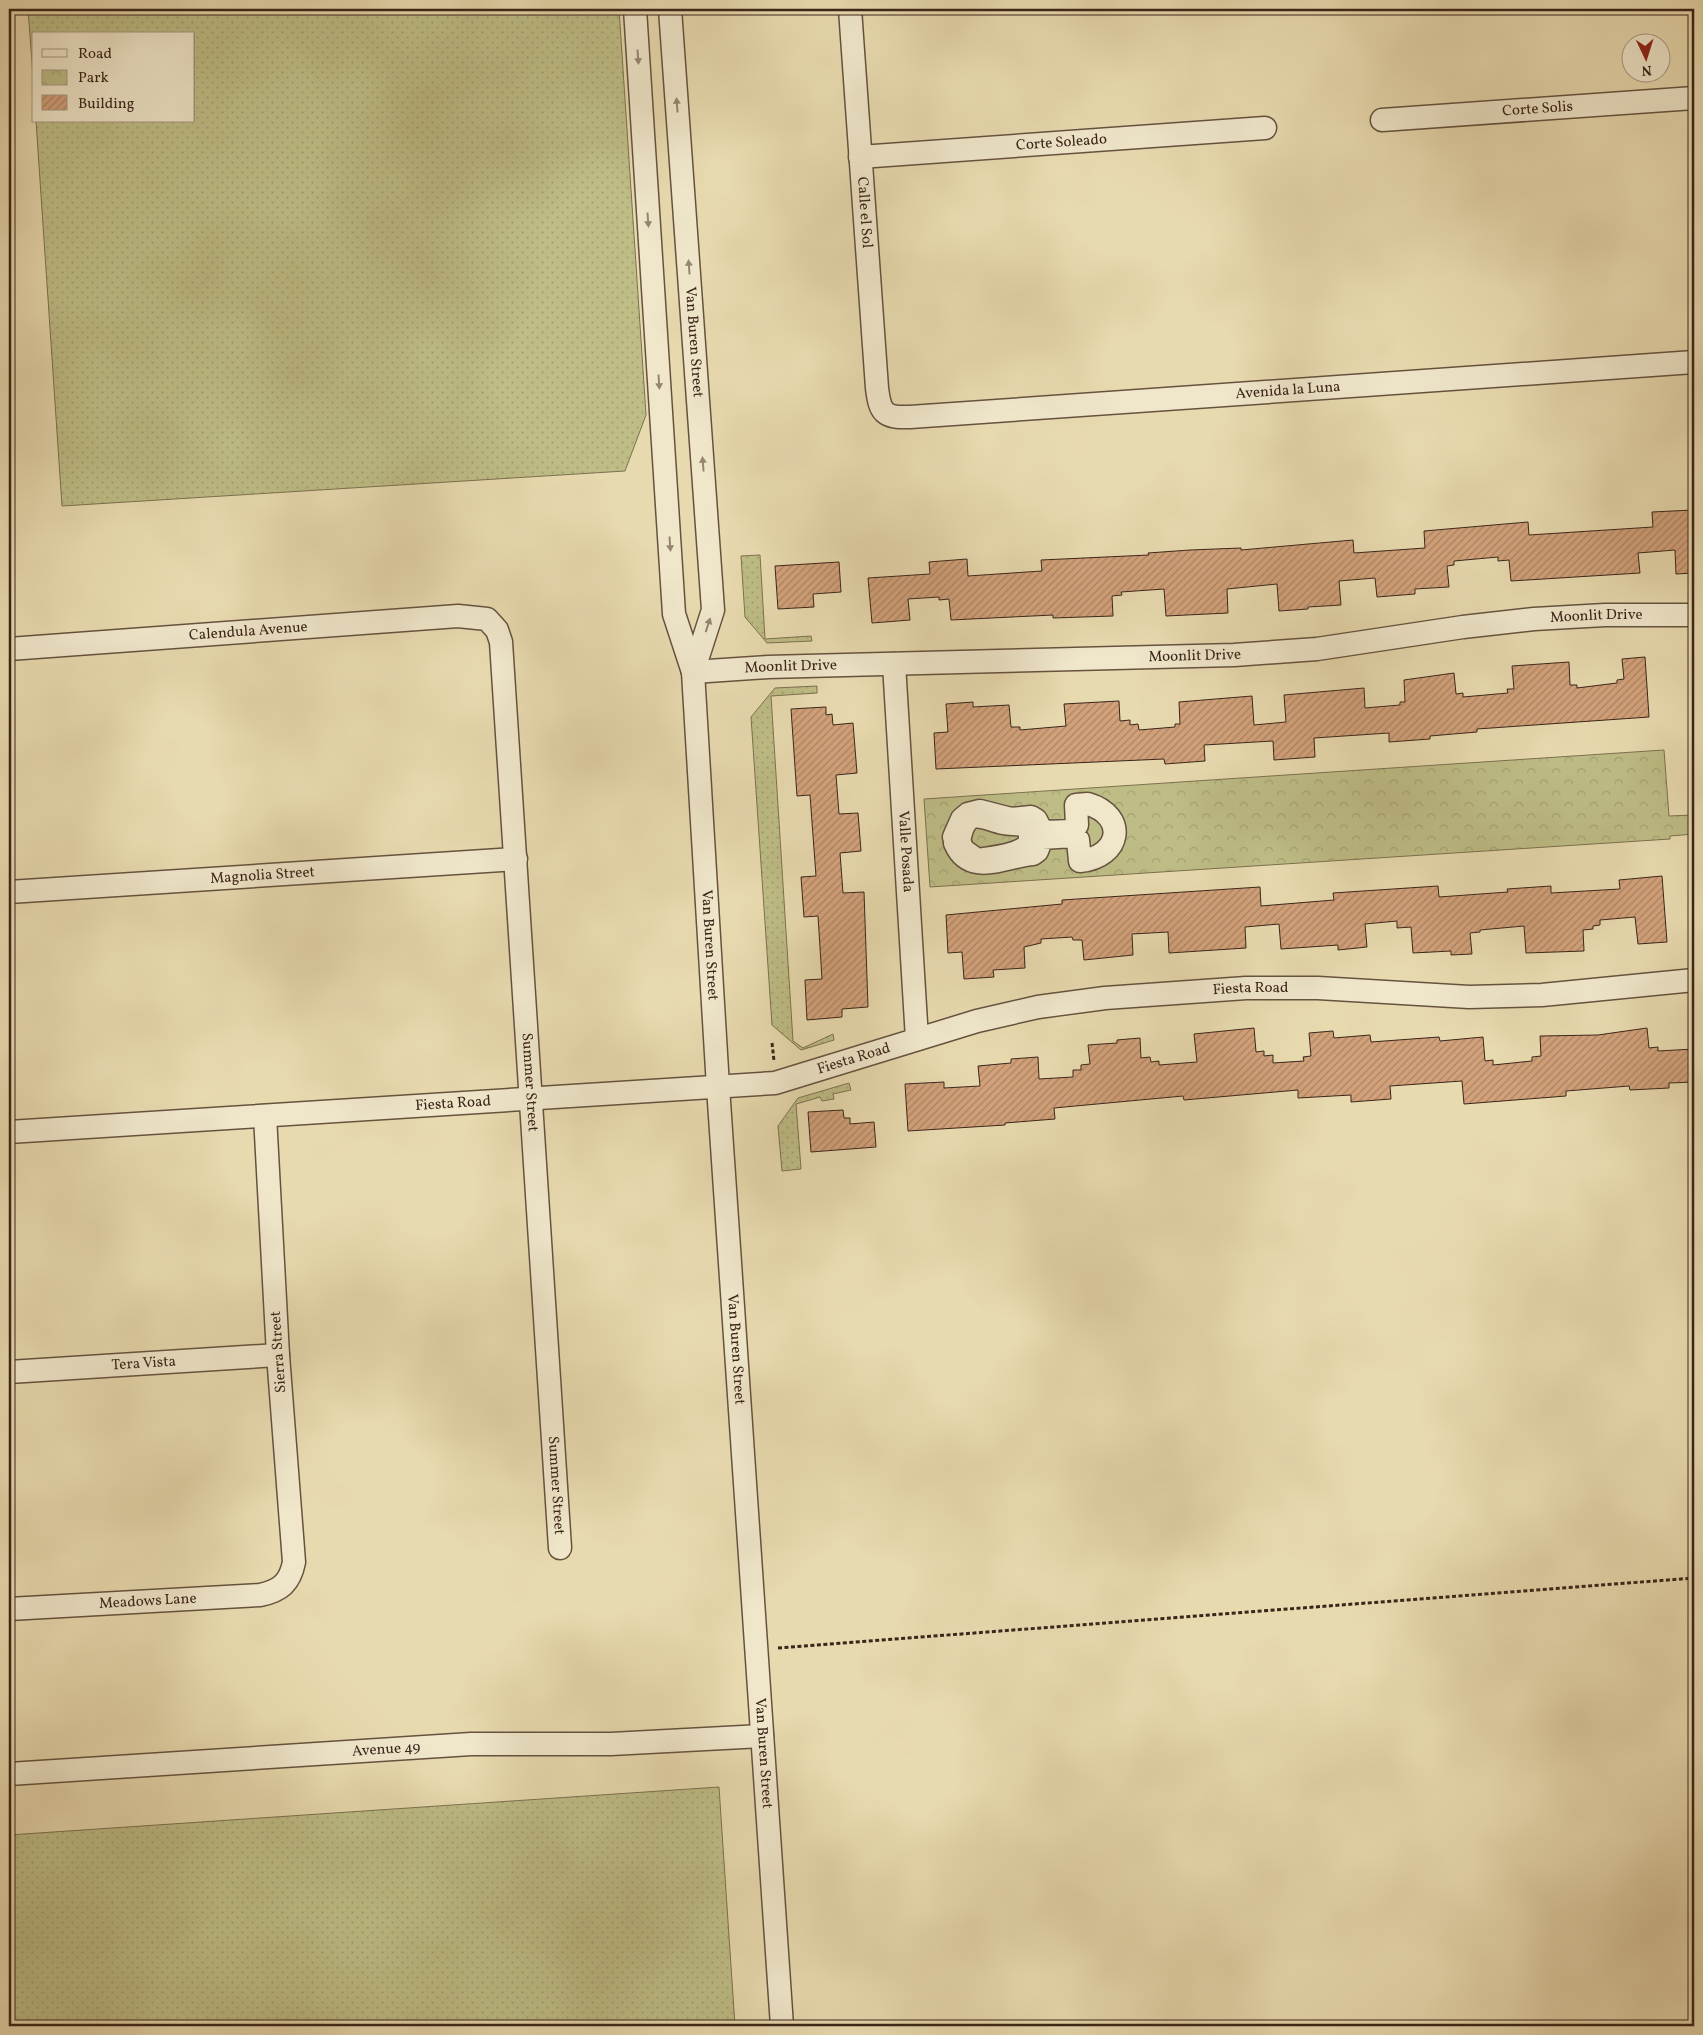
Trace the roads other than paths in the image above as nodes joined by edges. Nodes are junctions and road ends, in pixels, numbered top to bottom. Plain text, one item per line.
1 (634, 9) edge
2 (670, 9) edge
3 (850, 9) edge
4 (1694, 98) edge
5 (1382, 120) dead end
6 (1264, 128) dead end
7 (860, 157) junction
8 (1694, 362) edge
9 (884, 413) joint
10 (1694, 615) edge
11 (487, 619) joint
12 (9, 649) edge
13 (894, 664) junction
14 (693, 672) junction
15 (1014, 823) joint
16 (516, 859) junction
17 (9, 892) edge
18 (1694, 980) edge
19 (917, 1039) junction
20 (718, 1087) junction
21 (531, 1099) junction
22 (265, 1116) junction
23 (9, 1132) edge
24 (278, 1355) junction
25 (9, 1372) edge
26 (560, 1548) dead end
27 (284, 1586) joint
28 (9, 1609) edge
29 (762, 1736) junction
30 (9, 1774) edge
31 (782, 2026) edge

1 -> 14 street, Van Buren Street
14 -> 2 street, Van Buren Street
3 - 7 street, Calle el Sol
4 - 5 street, Corte Solis
6 - 7 street, Corte Soleado
7 - 9 street, Calle el Sol
8 - 9 street, Avenida la Luna
10 - 13 street, Moonlit Drive
11 - 12 street, Calendula Avenue
11 - 16 street, Summer Street
13 - 14 street, Moonlit Drive
13 - 19 street, Valle Posada
14 - 20 street, Van Buren Street
15 - 15 street
16 - 17 street, Magnolia Street
16 - 21 street, Summer Street
18 - 19 street, Fiesta Road
19 - 20 street, Fiesta Road
20 - 21 street, Fiesta Road
20 - 29 street, Van Buren Street
21 - 22 street, Fiesta Road
21 - 26 street, Summer Street
22 - 23 street, Fiesta Road
22 - 24 street, Sierra Street
24 - 25 street, Tera Vista
24 - 27 street, Sierra Street
27 - 28 street, Meadows Lane
29 - 30 street, Avenue 49
29 - 31 street, Van Buren Street

